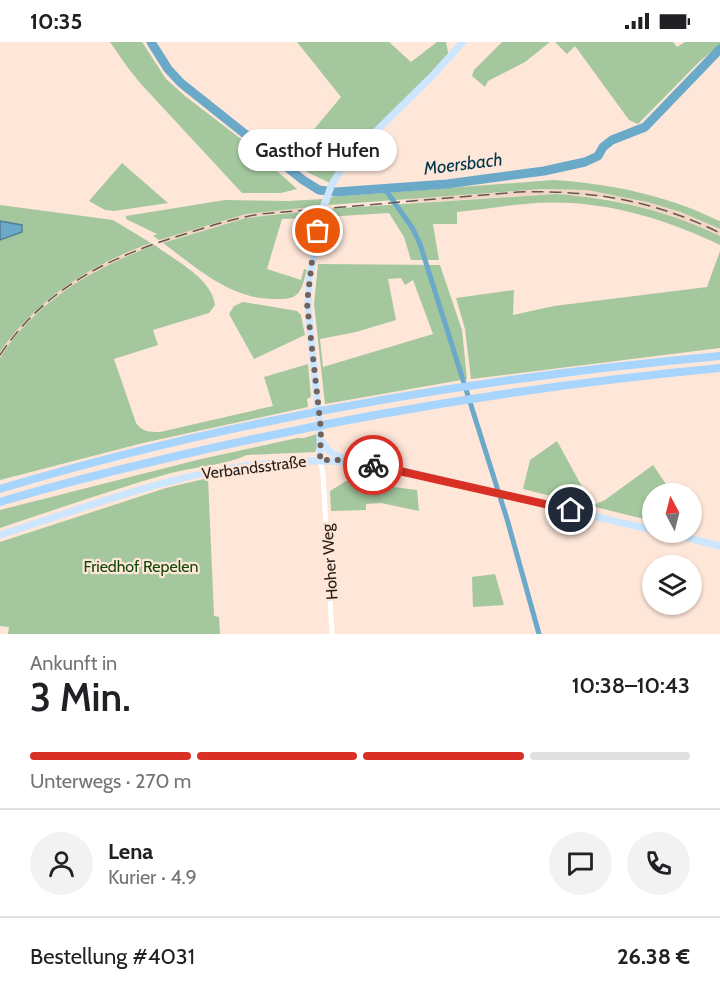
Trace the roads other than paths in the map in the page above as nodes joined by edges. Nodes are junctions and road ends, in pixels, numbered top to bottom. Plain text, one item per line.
1 (463, 42) edge
2 (720, 356) edge
3 (720, 369) edge
4 (320, 439) junction
5 (320, 460) junction
6 (346, 460) junction
7 (0, 489) edge
8 (0, 502) edge
9 (642, 528) edge
10 (0, 535) edge
11 (702, 541) edge
12 (720, 546) edge
13 (332, 634) edge

1 - 4 main road, Hoher Weg
2 - 7 highway
3 - 8 highway
4 - 5 main road, Hoher Weg
4 - 6 main road
5 - 6 main road, Verbandsstraße
5 - 10 main road, Verbandsstraße
5 - 13 street, Hoher Weg
6 - 9 main road, Verbandsstraße
11 - 12 main road

